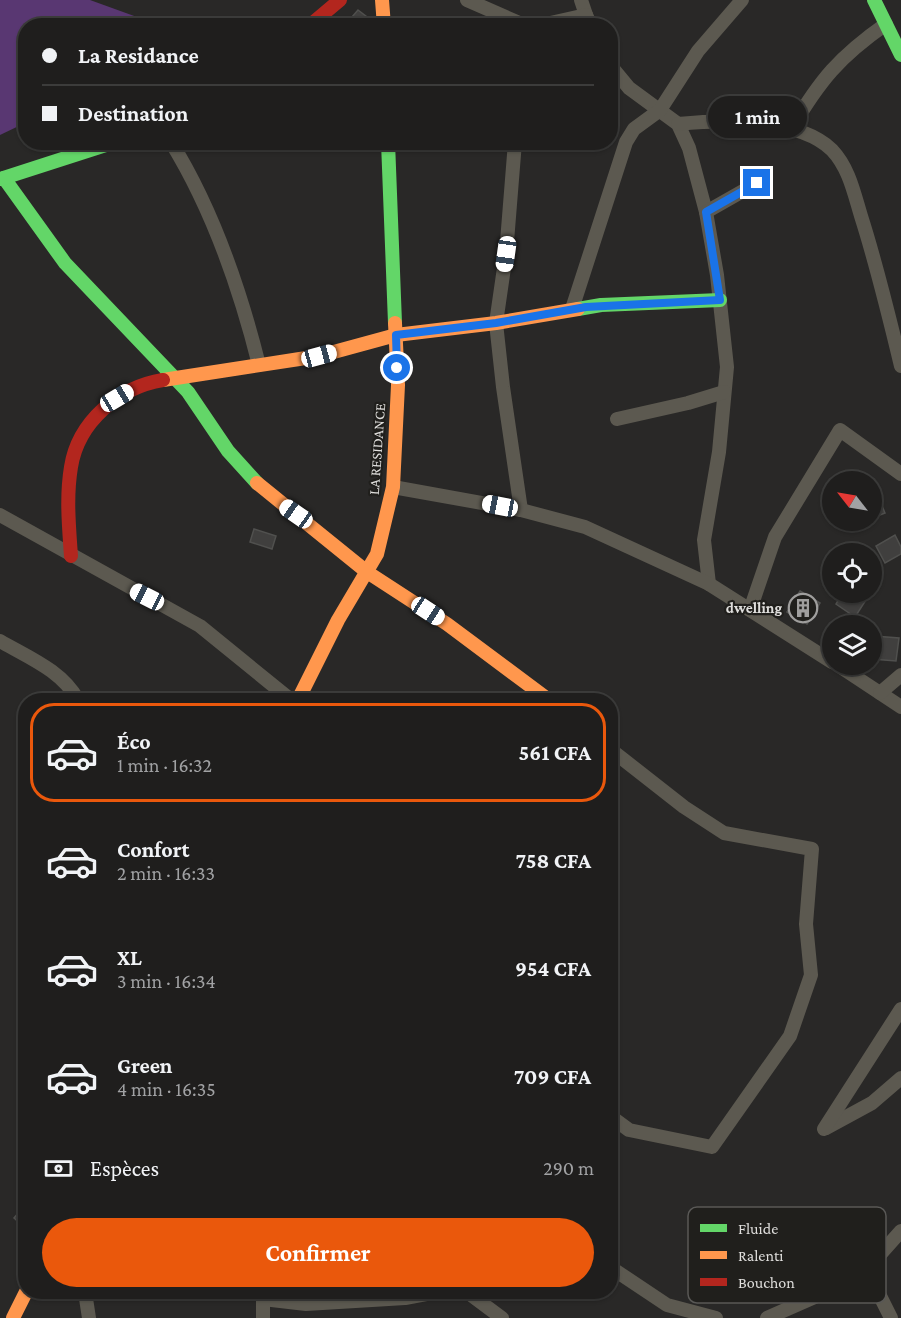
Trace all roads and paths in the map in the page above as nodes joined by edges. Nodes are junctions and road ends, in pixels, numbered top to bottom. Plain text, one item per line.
1 (340, 0) edge
2 (382, 0) edge
3 (467, 0) edge
4 (581, 0) edge
5 (742, 0) edge
6 (874, 0) edge
7 (319, 18) edge
8 (383, 18) edge
9 (505, 18) edge
10 (588, 18) edge
11 (886, 24) junction
12 (901, 55) edge
13 (618, 75) edge
14 (660, 110) junction
15 (678, 124) junction
16 (791, 129) junction
17 (91, 150) edge
18 (175, 150) edge
19 (388, 150) edge
20 (514, 150) edge
21 (2, 179) edge
22 (757, 183) dead end
23 (706, 212) junction
24 (720, 300) junction
25 (572, 309) junction
26 (496, 323) junction
27 (396, 335) junction
28 (259, 365) junction
29 (901, 366) edge
30 (175, 379) junction
31 (724, 392) junction
32 (617, 419) dead end
33 (901, 474) edge
34 (393, 487) junction
35 (521, 510) junction
36 (0, 515) edge
37 (71, 556) junction
38 (367, 572) junction
39 (709, 584) junction
40 (750, 610) junction
41 (0, 641) edge
42 (822, 655) edge
43 (852, 675) edge
44 (901, 675) edge
45 (74, 693) edge
46 (282, 693) edge
47 (302, 693) edge
48 (540, 693) edge
49 (880, 693) junction
50 (901, 706) edge
51 (618, 755) edge
52 (901, 1009) edge
53 (901, 1078) edge
54 (618, 1122) edge
55 (901, 1231) edge
56 (886, 1248) edge
57 (618, 1272) edge
58 (22, 1299) edge
59 (86, 1299) edge
60 (263, 1299) edge
61 (282, 1299) edge
62 (388, 1299) edge
63 (476, 1299) edge
64 (801, 1303) edge
65 (884, 1303) edge
66 (13, 1318) edge
67 (89, 1318) edge
68 (263, 1318) edge
69 (502, 1318) edge
70 (716, 1318) edge
71 (767, 1318) edge
72 (891, 1318) edge

1 - 7 main road
2 - 8 main road
3 - 9 street
4 - 10 street
5 - 14 street
6 - 11 main road
11 - 12 main road
11 - 16 street
13 - 14 street
14 - 15 street
14 - 25 street
15 - 16 street
15 - 23 street
16 - 29 street
17 - 21 main road
18 - 28 street
19 - 27 main road, LA RESIDANCE
20 - 26 street
21 - 30 main road
22 - 23 street
23 - 24 street
24 - 25 main road
24 - 31 street
25 - 26 main road
26 - 27 main road
26 - 35 street
27 - 28 main road
27 - 34 main road, LA RESIDANCE
28 - 30 main road
30 - 37 main road
30 - 38 main road
31 - 32 street
31 - 39 street
33 - 40 street
34 - 35 street
34 - 38 main road, LA RESIDANCE
35 - 39 street
36 - 37 street
37 - 46 street
38 - 47 main road, LA RESIDANCE
38 - 48 main road
39 - 40 street
40 - 42 street
41 - 45 street
43 - 49 street
44 - 49 street
49 - 50 street
51 - 54 street
52 - 53 street
55 - 56 street
57 - 70 street
58 - 66 main road
59 - 67 street
60 - 68 street
61 - 62 street
63 - 69 street
64 - 71 street
65 - 72 street

